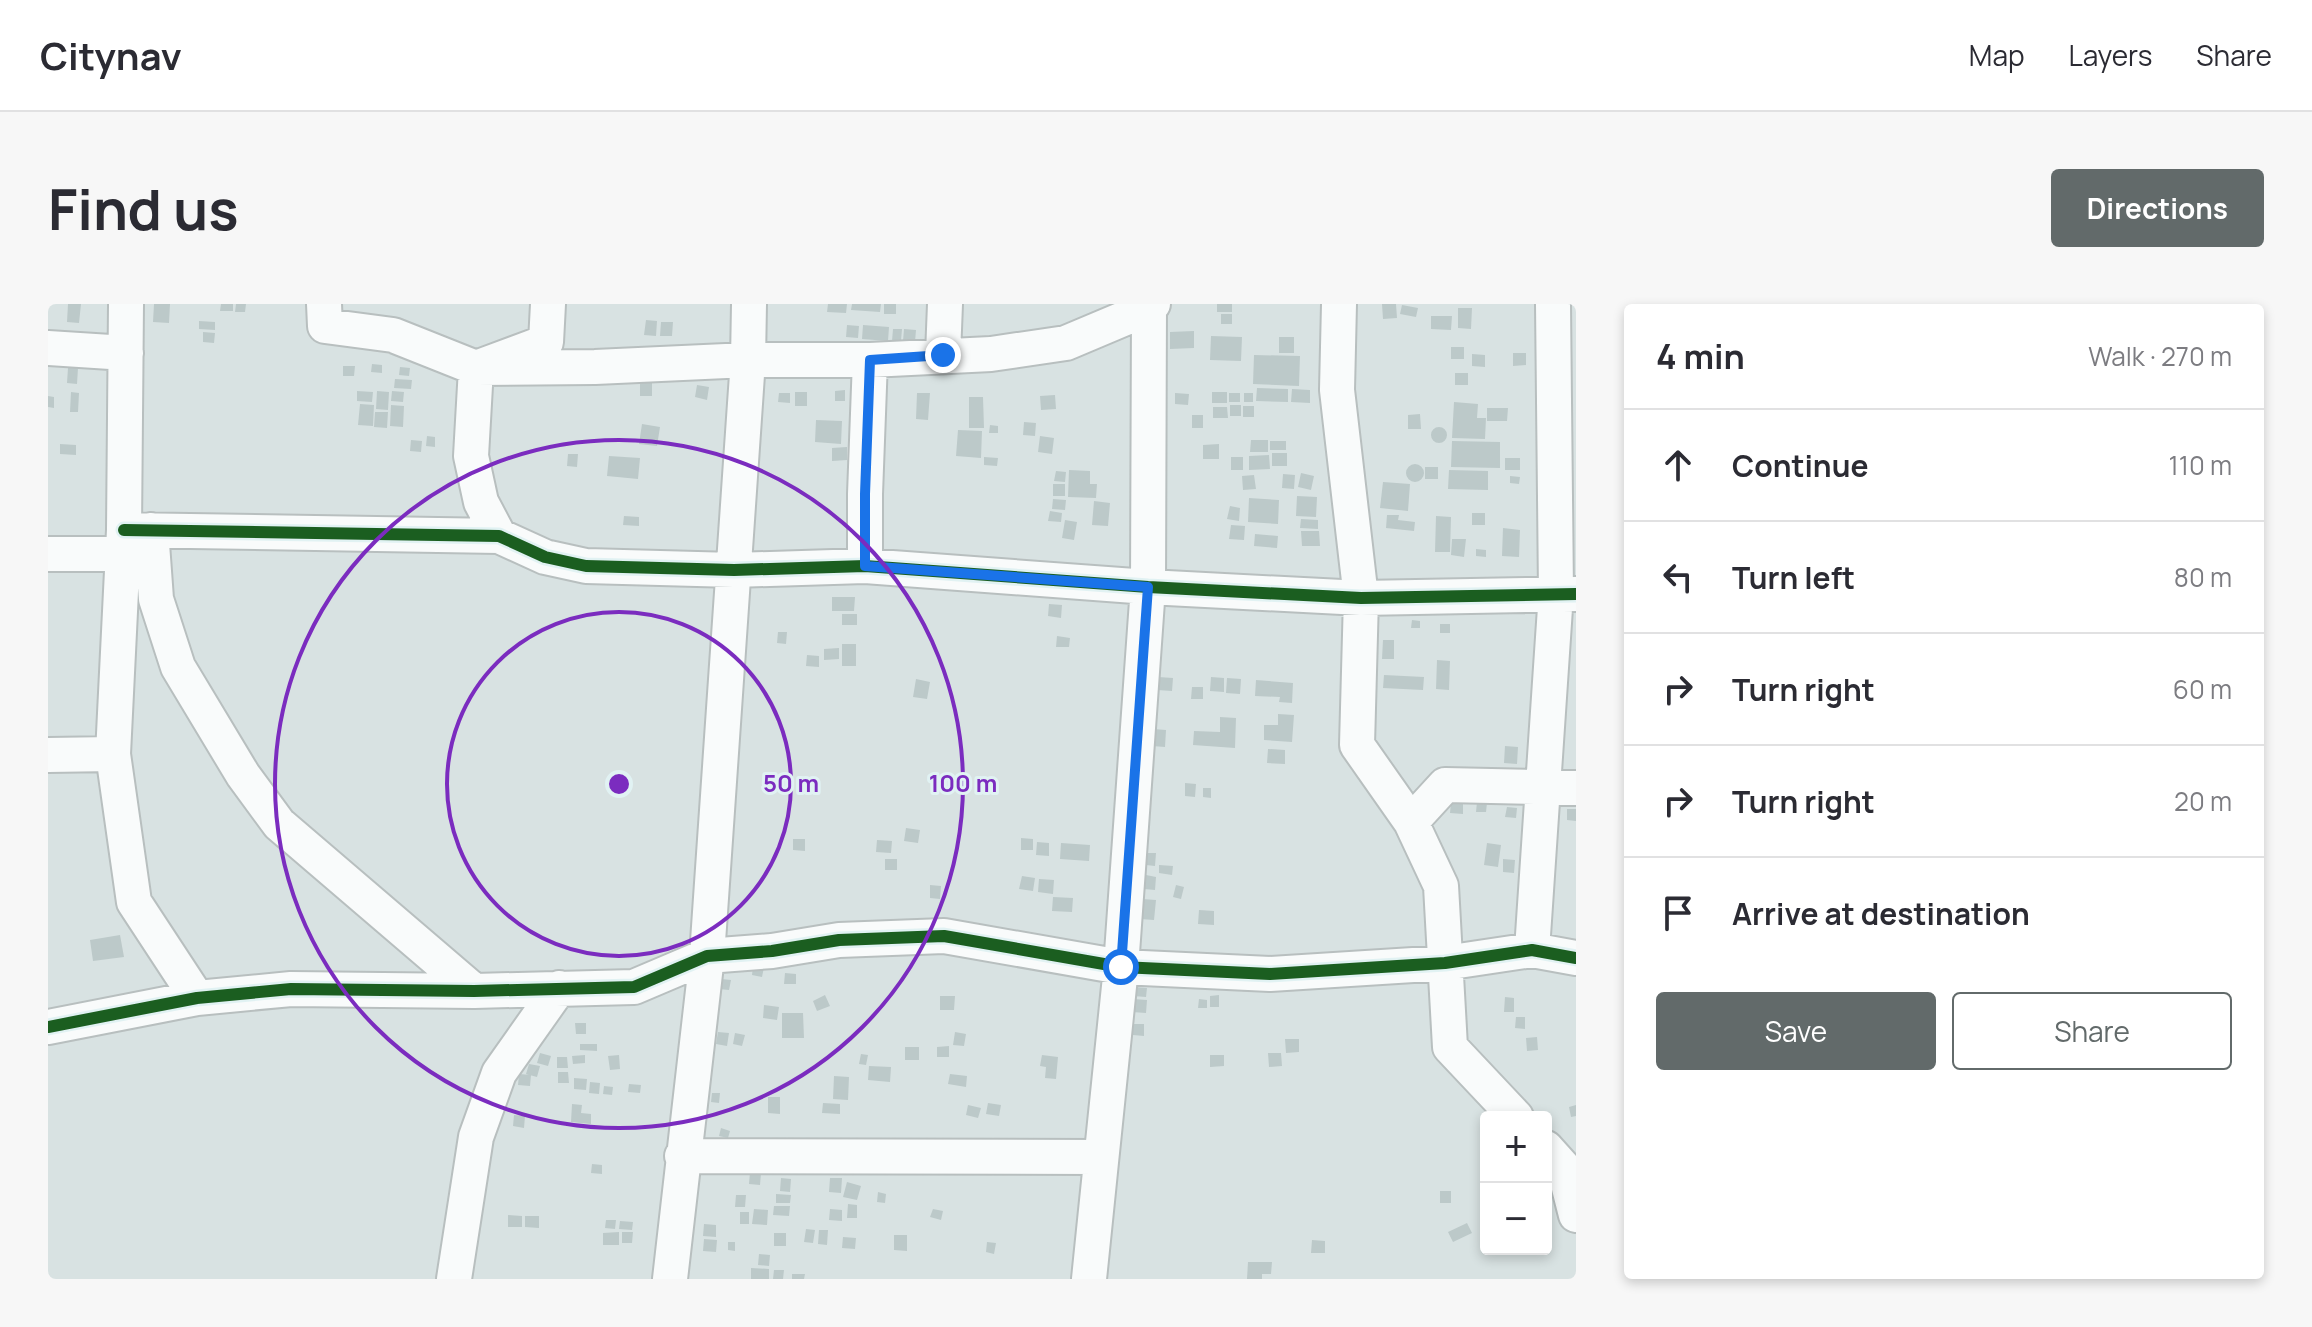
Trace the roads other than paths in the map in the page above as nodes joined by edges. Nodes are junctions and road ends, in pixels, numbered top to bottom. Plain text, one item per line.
1 (126, 304) edge
2 (324, 304) edge
3 (548, 304) edge
4 (749, 304) edge
5 (945, 304) edge
6 (1339, 304) edge
7 (1553, 304) edge
8 (1151, 306) edge
9 (48, 348) edge
10 (126, 353) junction
11 (943, 355) junction
12 (748, 360) junction
13 (870, 360) junction
14 (476, 368) junction
15 (1565, 374) edge
16 (499, 536) junction
17 (132, 538) junction
18 (48, 554) edge
19 (865, 566) junction
20 (734, 570) junction
21 (1148, 587) junction
22 (1566, 593) edge
23 (1361, 598) junction
24 (113, 754) junction
25 (48, 755) edge
26 (1559, 787) edge
27 (1411, 822) junction
28 (1532, 950) junction
29 (707, 956) junction
30 (1576, 958) edge
31 (1445, 963) junction
32 (1121, 967) junction
33 (559, 988) junction
34 (474, 991) junction
35 (197, 998) junction
36 (48, 1027) edge
37 (1510, 1111) edge
38 (1552, 1155) edge
39 (682, 1156) junction
40 (1100, 1157) junction
41 (1576, 1215) edge
42 (454, 1279) edge
43 (670, 1279) edge
44 (1089, 1279) edge

1 - 10 street
2 - 14 street
3 - 14 street
4 - 12 street
5 - 11 street
6 - 23 street
7 - 15 street
8 - 11 street
8 - 21 street
9 - 10 street
10 - 17 street
11 - 13 street
12 - 13 street
12 - 14 street
12 - 20 street
13 - 19 street
14 - 16 street
15 - 22 street
16 - 17 street
16 - 20 street
17 - 18 street
17 - 24 street
17 - 34 street
19 - 20 street
19 - 21 street
20 - 29 street
21 - 23 street
21 - 32 street
22 - 23 street
22 - 26 street
23 - 27 street
24 - 25 street
24 - 35 street
26 - 27 street
26 - 28 street
27 - 31 street
28 - 30 street
28 - 31 street
29 - 32 street
29 - 33 street
29 - 39 street
31 - 32 street
31 - 37 street
32 - 40 street
33 - 34 street
33 - 42 street
34 - 35 street
35 - 36 street
38 - 41 street
39 - 40 street
39 - 43 street
40 - 44 street

